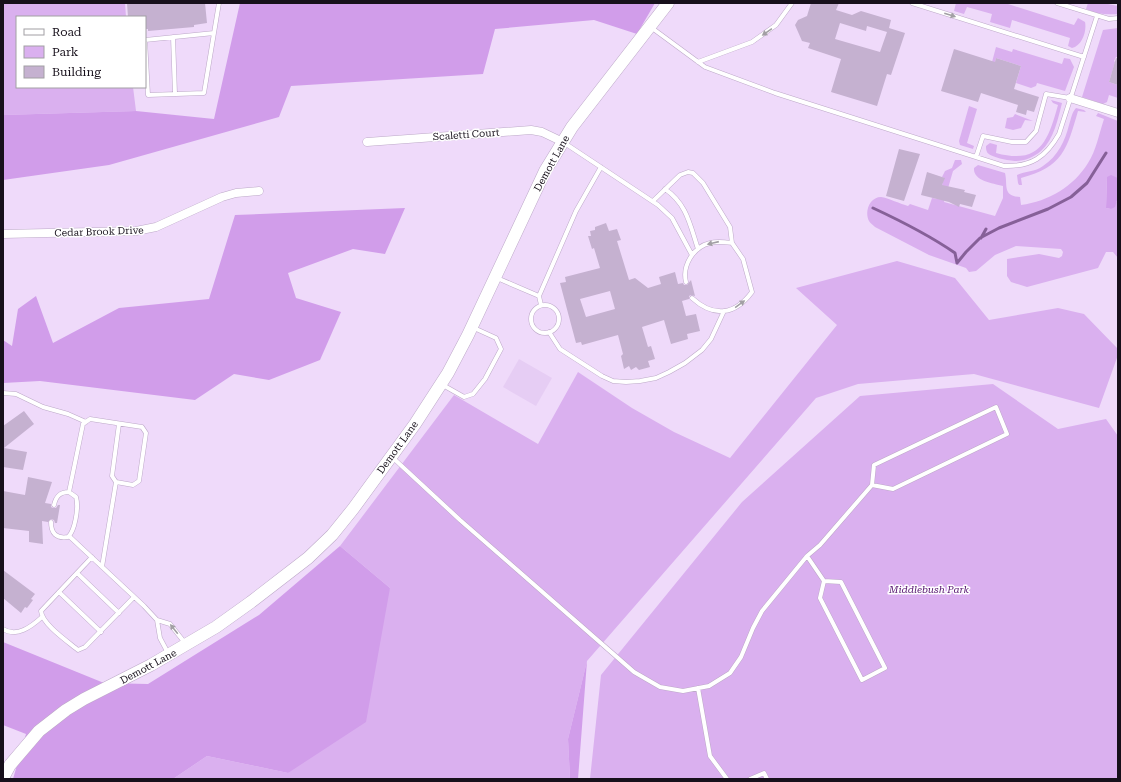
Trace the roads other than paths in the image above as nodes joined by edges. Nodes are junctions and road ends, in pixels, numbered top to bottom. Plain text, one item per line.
1 (219, 3) edge
2 (668, 3) edge
3 (792, 3) edge
4 (912, 3) edge
5 (1057, 3) edge
6 (1097, 16) junction
7 (1118, 18) edge
8 (650, 27) junction
9 (214, 33) junction
10 (172, 37) junction
11 (146, 40) edge
12 (1084, 57) junction
13 (146, 58) edge
14 (698, 62) junction
15 (175, 94) junction
16 (1070, 98) junction
17 (1118, 113) edge
18 (367, 142) dead end
19 (563, 142) junction
20 (976, 157) junction
21 (601, 167) junction
22 (665, 189) junction
23 (259, 192) dead end
24 (653, 201) junction
25 (3, 234) edge
26 (732, 243) junction
27 (698, 249) junction
28 (692, 255) junction
29 (494, 277) junction
30 (686, 282) dead end
31 (539, 296) junction
32 (692, 298) dead end
33 (541, 305) junction
34 (724, 311) junction
35 (471, 326) junction
36 (549, 332) junction
37 (441, 384) junction
38 (3, 393) edge
39 (86, 422) junction
40 (119, 424) junction
41 (391, 456) junction
42 (116, 482) junction
43 (872, 484) junction
44 (69, 492) junction
45 (54, 504) dead end
46 (51, 522) dead end
47 (69, 536) junction
48 (807, 556) junction
49 (92, 557) junction
50 (102, 566) junction
51 (77, 572) junction
52 (824, 581) junction
53 (59, 592) junction
54 (134, 597) junction
55 (119, 613) junction
56 (42, 617) junction
57 (157, 620) junction
58 (3, 629) edge
59 (101, 632) junction
60 (186, 645) junction
61 (169, 654) junction
62 (698, 688) junction
63 (3, 778) edge
64 (727, 779) edge
65 (750, 779) edge
66 (768, 779) edge

1 - 9 lane
2 - 8 street, Demott Lane
3 -> 14 lane
4 -> 12 lane
5 - 6 lane
6 - 7 lane
6 - 12 lane
8 - 14 lane
8 - 19 street, Demott Lane
9 - 10 lane
9 - 15 lane
10 - 11 lane
10 - 15 lane
12 - 16 lane
13 - 15 lane
14 - 20 lane
16 - 17 street
16 - 20 lane
16 - 20 lane
18 - 19 street, Scaletti Court
19 - 21 lane
19 - 29 street, Demott Lane
21 - 24 lane
21 - 31 lane
22 - 24 lane
22 - 26 lane
22 - 27 lane
23 - 25 street, Cedar Brook Drive
24 - 28 lane
26 -> 27 lane
34 -> 26 lane
27 - 28 lane
28 - 30 lane
29 - 31 lane
29 - 35 street, Demott Lane
31 - 33 lane
32 - 34 lane
33 - 36 lane
33 - 36 lane
34 - 36 lane
35 - 37 street, Demott Lane
35 - 37 lane
37 - 41 street, Demott Lane
38 - 39 lane
39 - 40 lane
39 - 44 lane
40 - 42 lane
40 - 42 lane
41 - 60 street, Demott Lane
41 - 62 lane
42 - 50 lane
43 - 43 lane
43 - 48 lane
44 - 45 lane
44 - 47 lane
46 - 47 lane
47 - 49 lane
48 - 52 lane
48 - 62 lane
49 - 50 lane
49 - 51 lane
50 - 54 lane
51 - 53 lane
51 - 55 lane
52 - 52 lane
53 - 56 lane
53 - 59 lane
54 - 55 lane
54 - 57 lane
55 - 59 lane
56 - 58 lane
56 - 59 lane
60 -> 57 lane
57 - 61 lane
60 - 61 street, Demott Lane
61 - 63 street, Demott Lane
62 - 64 lane
65 - 66 lane

